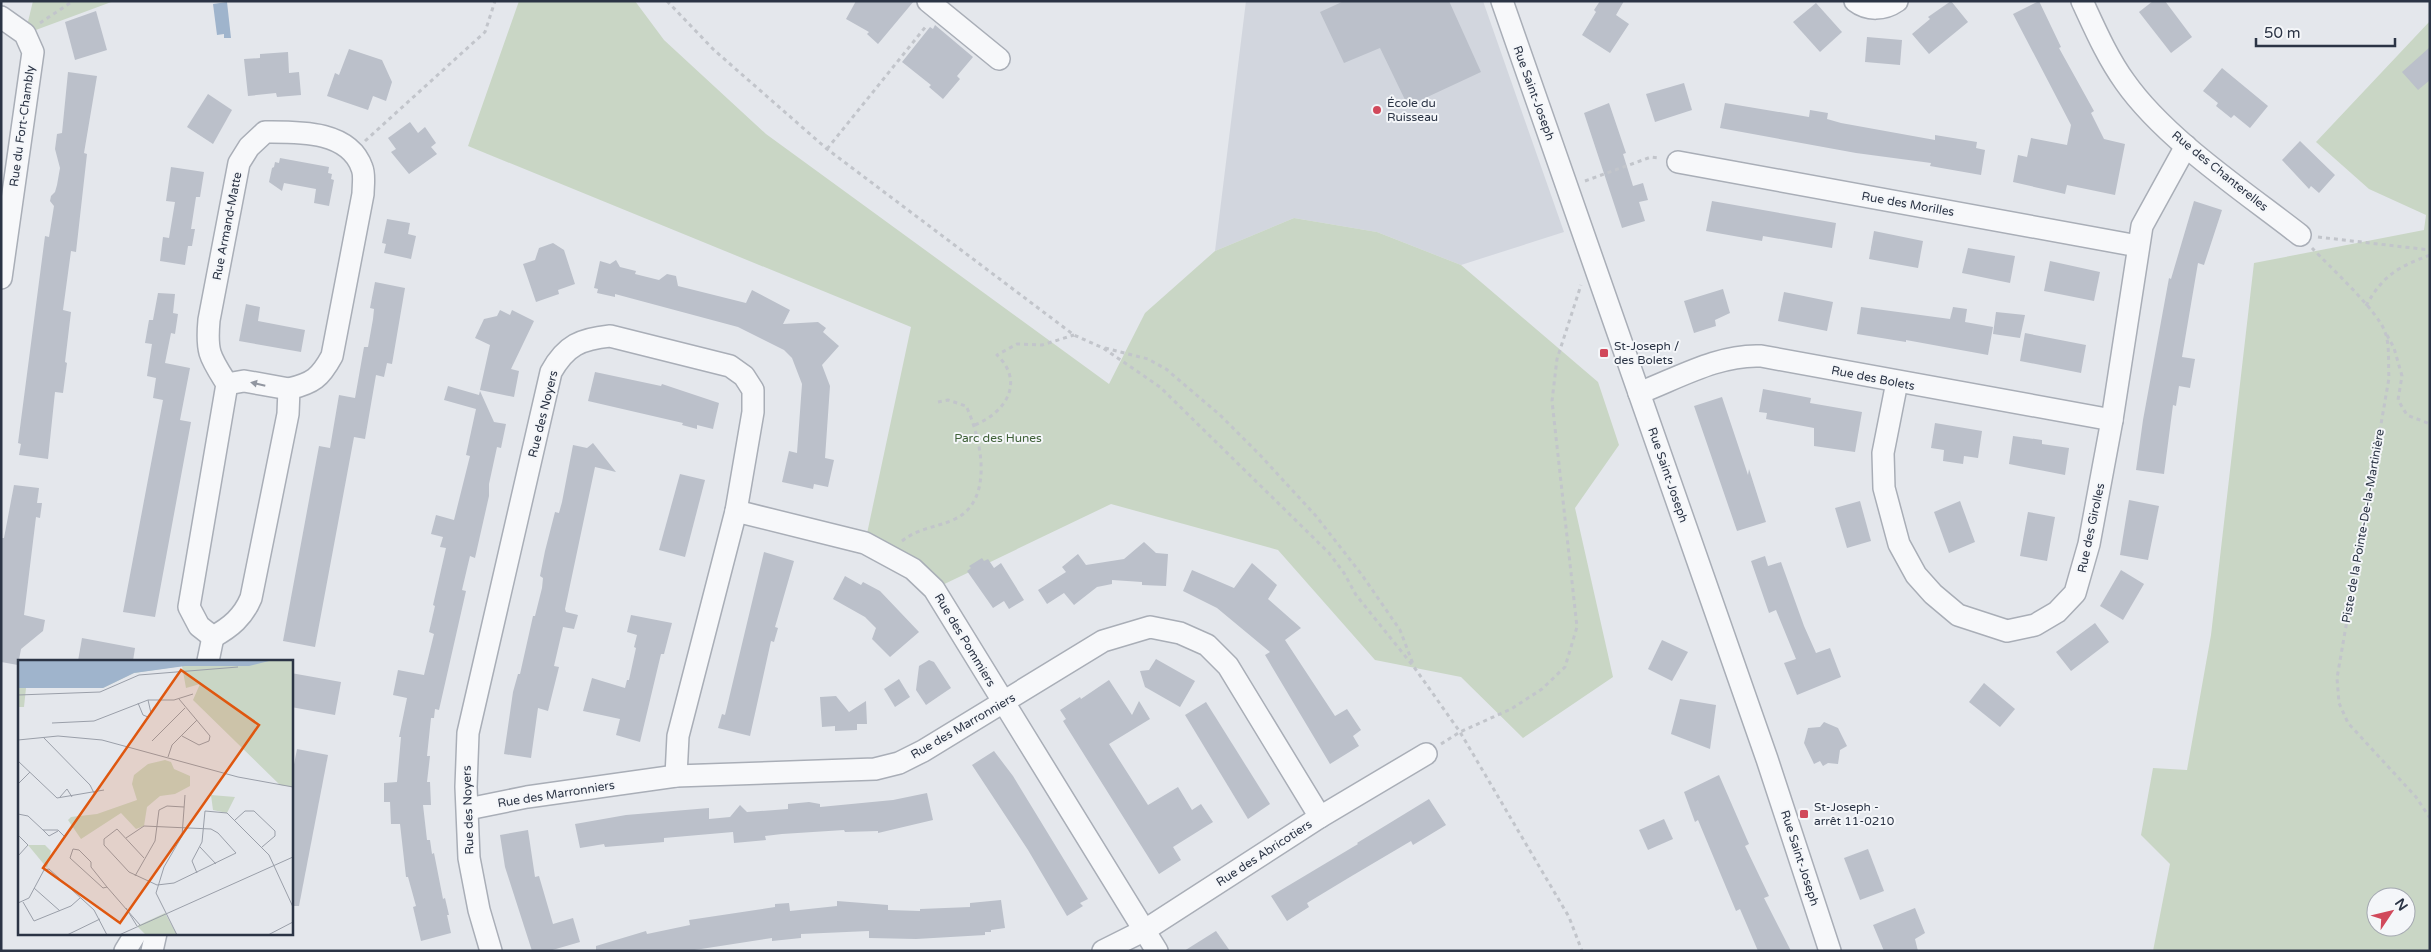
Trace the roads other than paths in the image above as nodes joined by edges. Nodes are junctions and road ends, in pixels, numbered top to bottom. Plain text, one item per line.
1 (1502, 1) edge
2 (1855, 1) edge
3 (1897, 1) edge
4 (2082, 1) edge
5 (933, 6) edge
6 (1, 18) edge
7 (999, 60) dead end
8 (2186, 146) junction
9 (1678, 162) road end
10 (2300, 235) road end
11 (2138, 246) junction
12 (1, 278) edge
13 (1897, 382) junction
14 (228, 384) junction
15 (289, 389) junction
16 (1639, 392) junction
17 (2112, 420) junction
18 (736, 511) junction
19 (213, 637) junction
20 (208, 660) edge
21 (1003, 703) junction
22 (1426, 754) dead end
23 (676, 776) junction
24 (468, 809) junction
25 (1320, 817) junction
26 (1145, 930) junction
27 (135, 934) edge
28 (156, 934) edge
29 (125, 951) edge
30 (152, 951) edge
31 (491, 951) edge
32 (1103, 951) edge
33 (1157, 951) edge
34 (1830, 951) edge

1 - 16 street, Rue Saint-Joseph
2 - 3 street
4 - 8 street, Rue des Chanterelles
5 - 7 street
6 - 12 street, Rue du Fort-Chambly
8 - 10 street, Rue des Chanterelles
8 - 11 street, Rue des Girolles
9 - 11 street, Rue des Morilles
11 - 17 street, Rue des Girolles
13 - 16 street, Rue des Bolets
13 - 17 street, Rue des Bolets
13 - 17 street, Rue des Girolles
15 -> 14 street
14 - 15 street, Rue Armand-Matte
14 - 19 street
15 - 19 street
16 - 34 street, Rue Saint-Joseph
18 - 21 street, Rue des Pommiers
18 - 23 street, Rue des Noyers
18 - 24 street, Rue des Noyers
19 - 20 street
21 - 23 street, Rue des Marronniers
21 - 25 street, Rue des Marronniers
21 - 26 street, Rue des Pommiers
22 - 25 street, Rue des Abricotiers
23 - 24 street, Rue des Marronniers
24 - 31 street, Rue des Noyers
25 - 26 street, Rue des Abricotiers
26 - 32 street, Rue des Abricotiers
26 - 33 street, Rue des Pommiers
27 - 29 street
28 - 30 street

